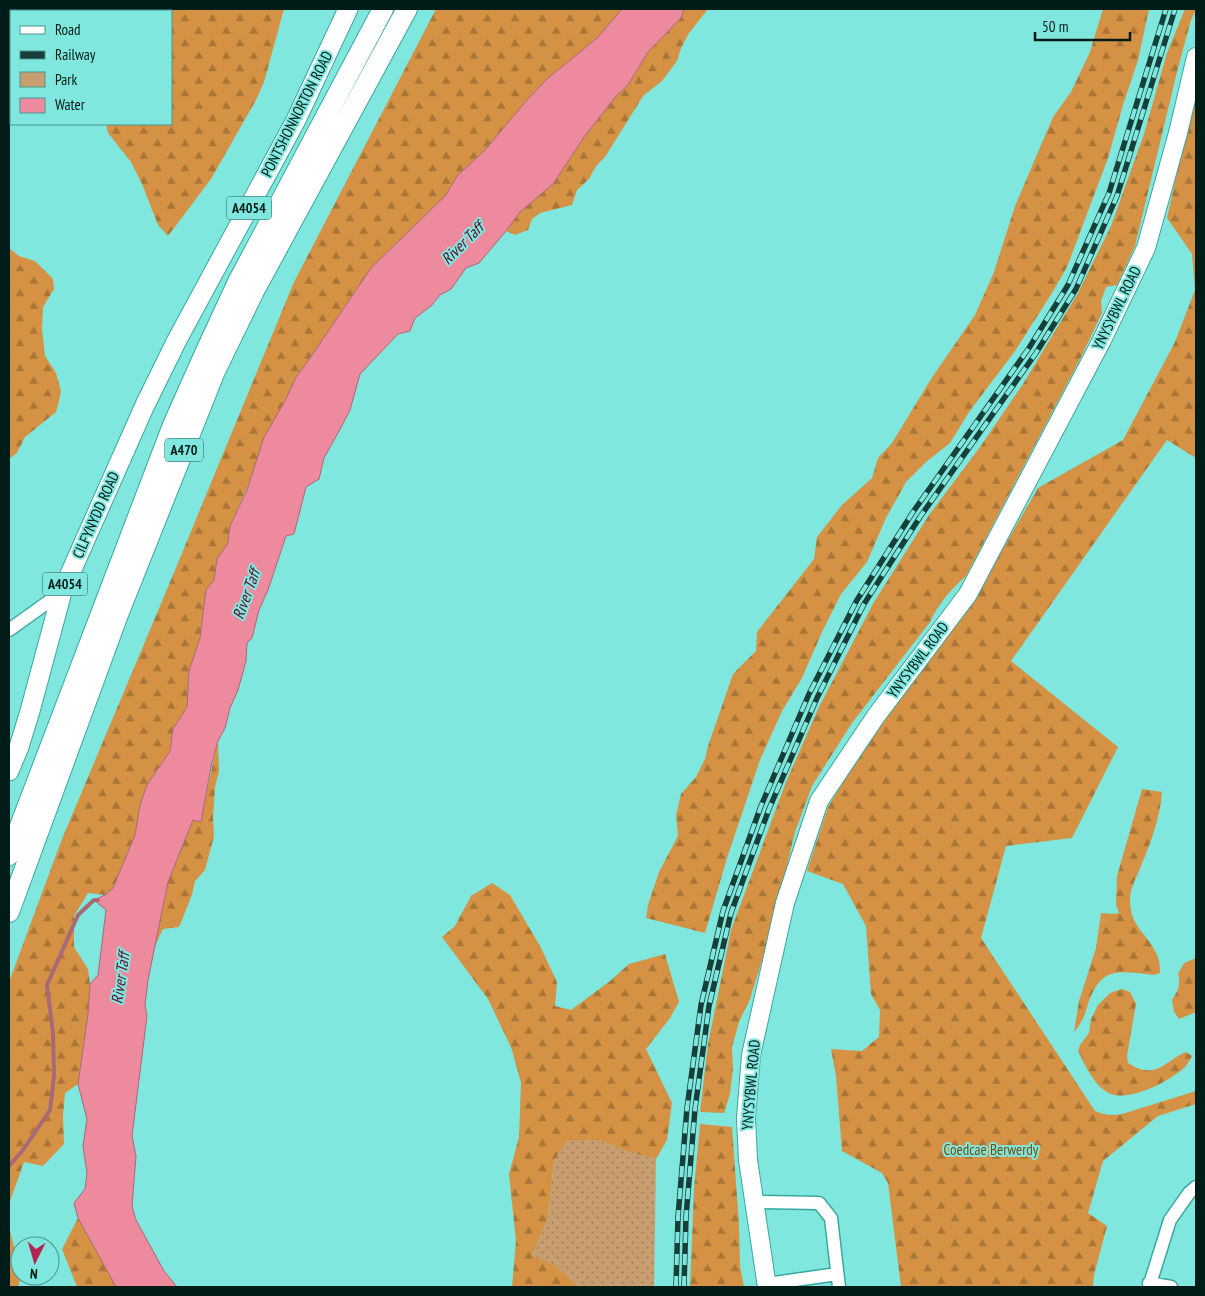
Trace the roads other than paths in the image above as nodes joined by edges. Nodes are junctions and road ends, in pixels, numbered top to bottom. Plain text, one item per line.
1 (348, 9) edge
2 (383, 9) edge
3 (407, 9) edge
4 (1196, 57) edge
5 (145, 405) joint
6 (62, 592) junction
7 (9, 630) edge
8 (9, 772) edge
9 (9, 855) edge
10 (9, 912) edge
11 (1196, 1186) edge
12 (755, 1202) junction
13 (837, 1274) junction
14 (767, 1285) edge
15 (1149, 1285) edge
16 (839, 1287) edge
17 (1172, 1287) edge

1 - 5 main road, PONTSHONNORTON ROAD / A4054
2 - 9 highway, A470
3 - 10 highway, A470
4 - 12 main road, YNYSYBWL ROAD
5 - 6 main road, CILFYNYDD ROAD / A4054
6 - 7 street
6 - 8 main road, CILFYNYDD ROAD / A4054
11 - 15 street
12 - 13 street
12 - 14 main road, YNYSYBWL ROAD
13 - 14 street
13 - 16 street
15 - 17 street

